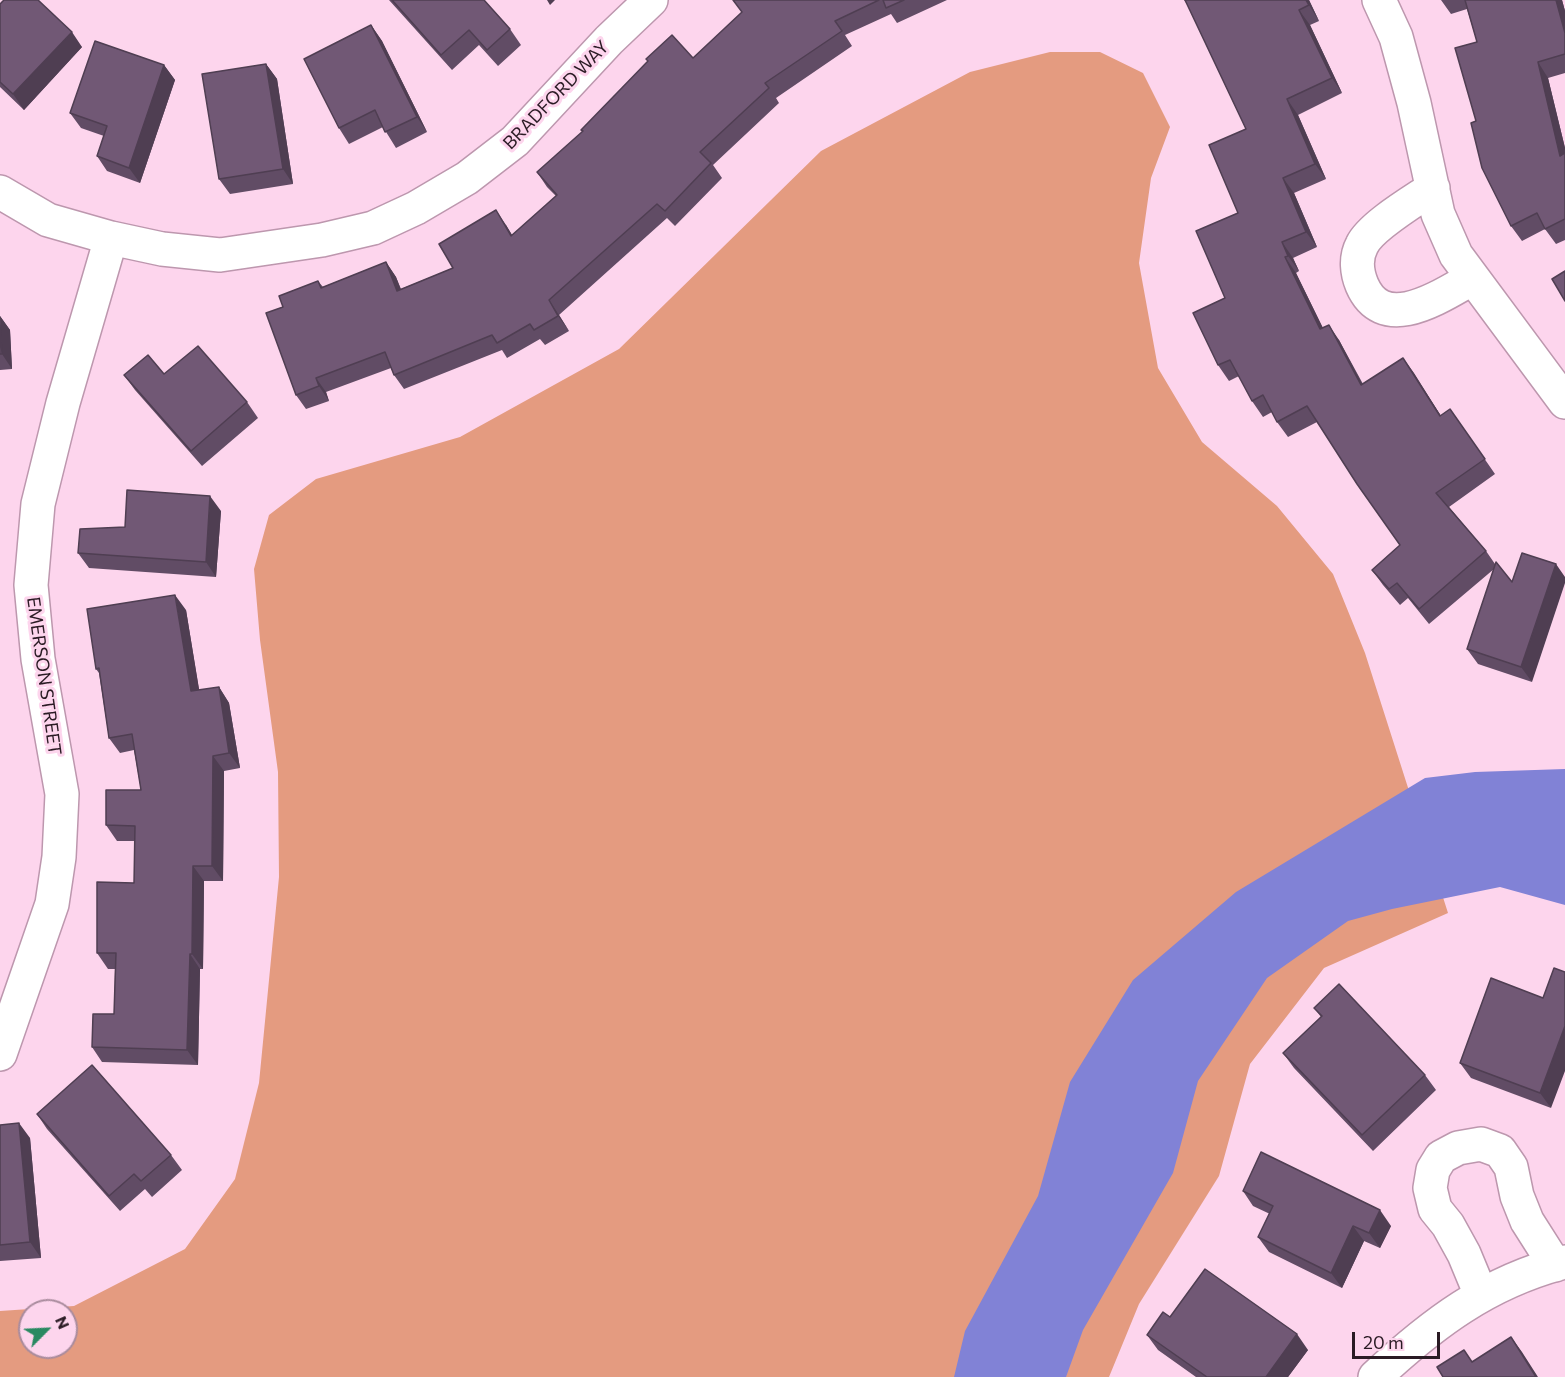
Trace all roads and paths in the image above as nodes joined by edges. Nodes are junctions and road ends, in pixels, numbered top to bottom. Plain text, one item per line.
1 (651, 0) edge
2 (1379, 0) edge
3 (1433, 188) junction
4 (0, 192) edge
5 (111, 238) junction
6 (1473, 278) junction
7 (1565, 402) edge
8 (0, 1054) edge
9 (1560, 1264) edge
10 (1481, 1295) junction
11 (1375, 1377) edge

1 - 5 street, BRADFORD WAY
2 - 3 street
3 - 6 street
3 - 6 street
4 - 5 street
5 - 8 street, EMERSON STREET
6 - 7 street
9 - 10 street
9 - 10 street
10 - 11 street

